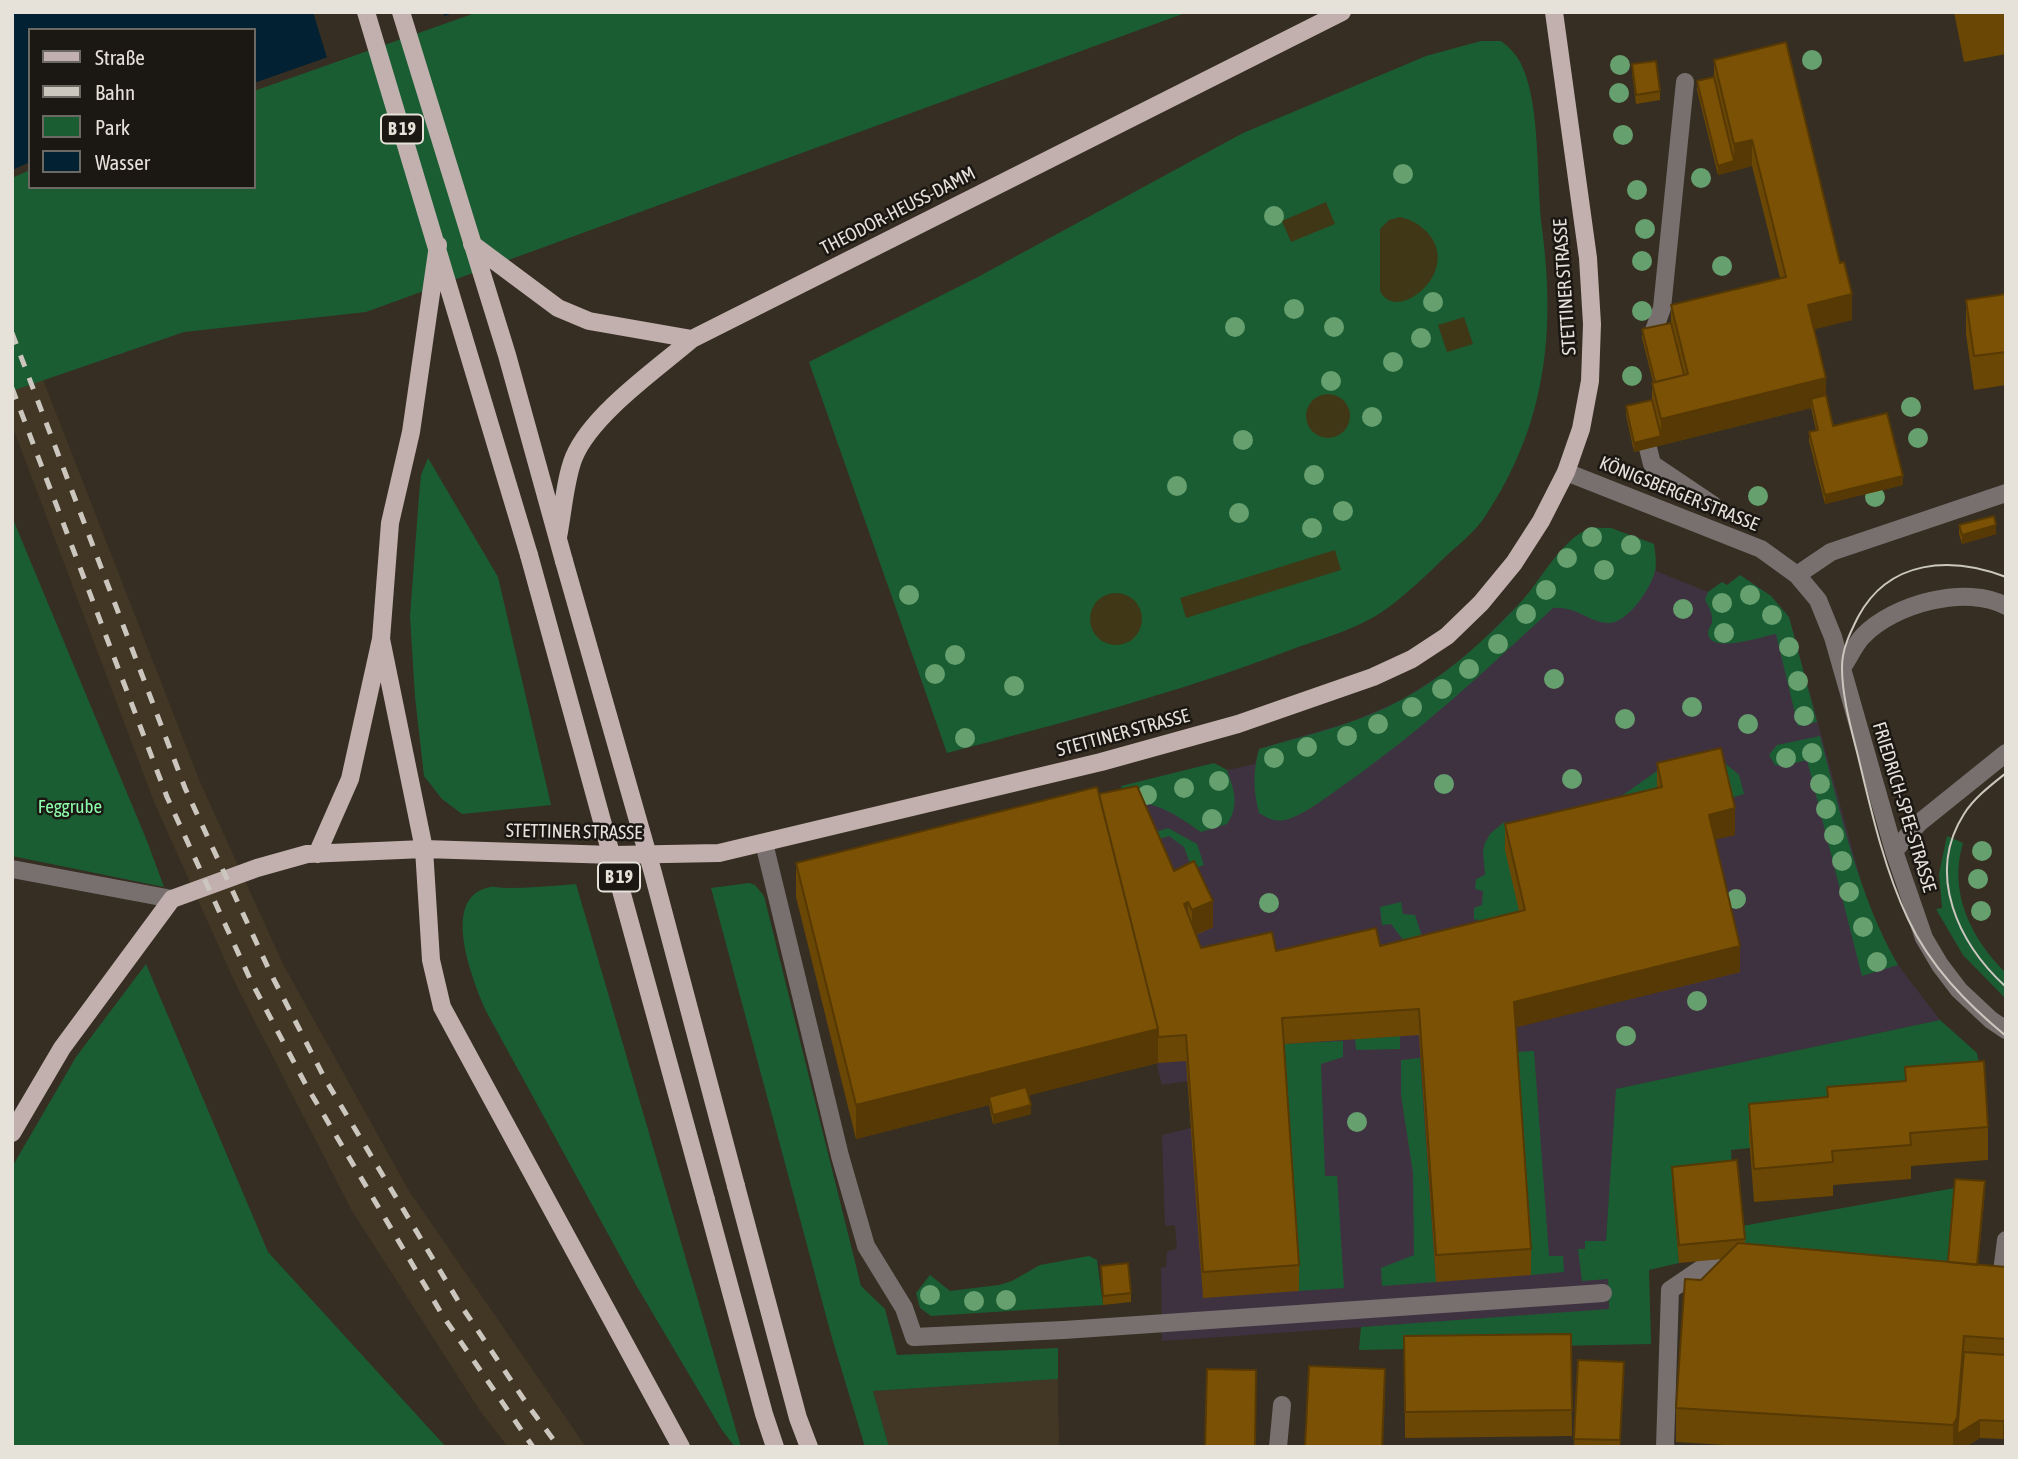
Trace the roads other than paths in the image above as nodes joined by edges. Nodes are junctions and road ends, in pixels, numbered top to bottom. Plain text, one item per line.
1 (366, 12) edge
2 (401, 12) edge
3 (1342, 12) edge
4 (1555, 12) edge
5 (1685, 82) dead end
6 (472, 244) junction
7 (438, 245) junction
8 (1653, 336) edge
9 (692, 339) junction
10 (1648, 448) edge
11 (1566, 472) junction
12 (2006, 493) edge
13 (1713, 505) dead end
14 (558, 537) junction
15 (1797, 575) junction
16 (2006, 606) edge
17 (381, 639) junction
18 (1842, 668) junction
19 (2006, 753) edge
20 (764, 844) junction
21 (424, 849) junction
22 (1894, 851) junction
23 (317, 853) junction
24 (12, 869) edge
25 (172, 900) junction
26 (2006, 1030) edge
27 (12, 1133) edge
28 (2006, 1240) edge
29 (1760, 1267) edge
30 (1987, 1289) edge
31 (1603, 1293) dead end
32 (1282, 1405) dead end
33 (681, 1447) edge
34 (775, 1447) edge
35 (809, 1447) edge
36 (1278, 1447) edge
37 (1665, 1447) edge

1 - 7 main road, B 19
2 - 6 main road, B 19
3 - 9 main road, THEODOR-HEUSS-DAMM
4 - 11 main road, STETTINER STRASSE
5 - 8 street
6 - 9 main road
6 - 14 main road, B 19
7 - 17 main road
7 - 34 main road, B 19, bridge
9 - 14 main road, THEODOR-HEUSS-DAMM
10 - 13 street
11 - 15 street, KÖNIGSBERGER STRASSE
11 - 20 main road, STETTINER STRASSE
12 - 15 street
14 - 35 main road, B 19, bridge
15 - 18 street, FRIEDRICH-SPEE-STRASSE
16 - 18 street
17 - 21 main road
17 - 23 main road
18 - 22 street, FRIEDRICH-SPEE-STRASSE
19 - 22 street
20 - 21 main road, STETTINER STRASSE
20 - 31 street
21 - 23 main road, STETTINER STRASSE
21 - 33 main road
22 - 26 street, FRIEDRICH-SPEE-STRASSE
23 - 25 main road, STETTINER STRASSE
24 - 25 street
25 - 27 main road, STETTINER STRASSE
28 - 30 street
29 - 37 street
32 - 36 street

